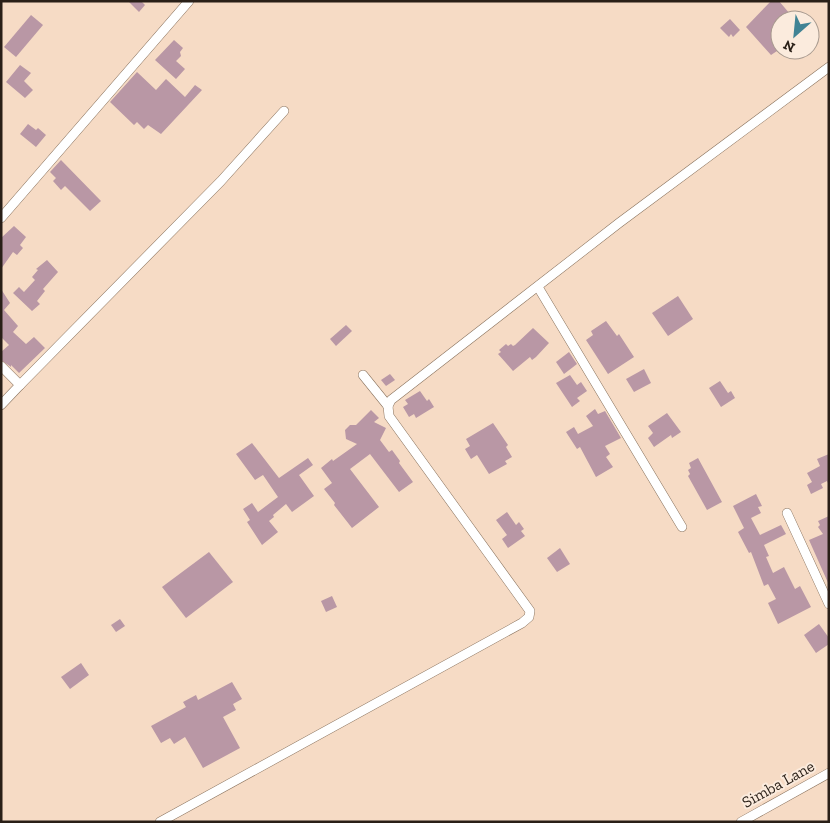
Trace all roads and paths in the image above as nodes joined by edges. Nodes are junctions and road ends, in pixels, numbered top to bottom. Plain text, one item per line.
1 (189, 1) edge
2 (829, 67) edge
3 (284, 111) dead end
4 (1, 218) edge
5 (538, 287) junction
6 (1, 366) edge
7 (363, 375) dead end
8 (20, 385) junction
9 (1, 405) edge
10 (388, 406) junction
11 (787, 513) dead end
12 (682, 527) dead end
13 (829, 604) edge
14 (829, 773) edge
15 (160, 822) edge
16 (741, 822) edge

1 - 4 street
2 - 5 street
3 - 8 street
5 - 10 street
5 - 12 street
6 - 8 street
7 - 10 street
8 - 9 street
10 - 15 street
11 - 13 street
14 - 16 street, Simba Lane

